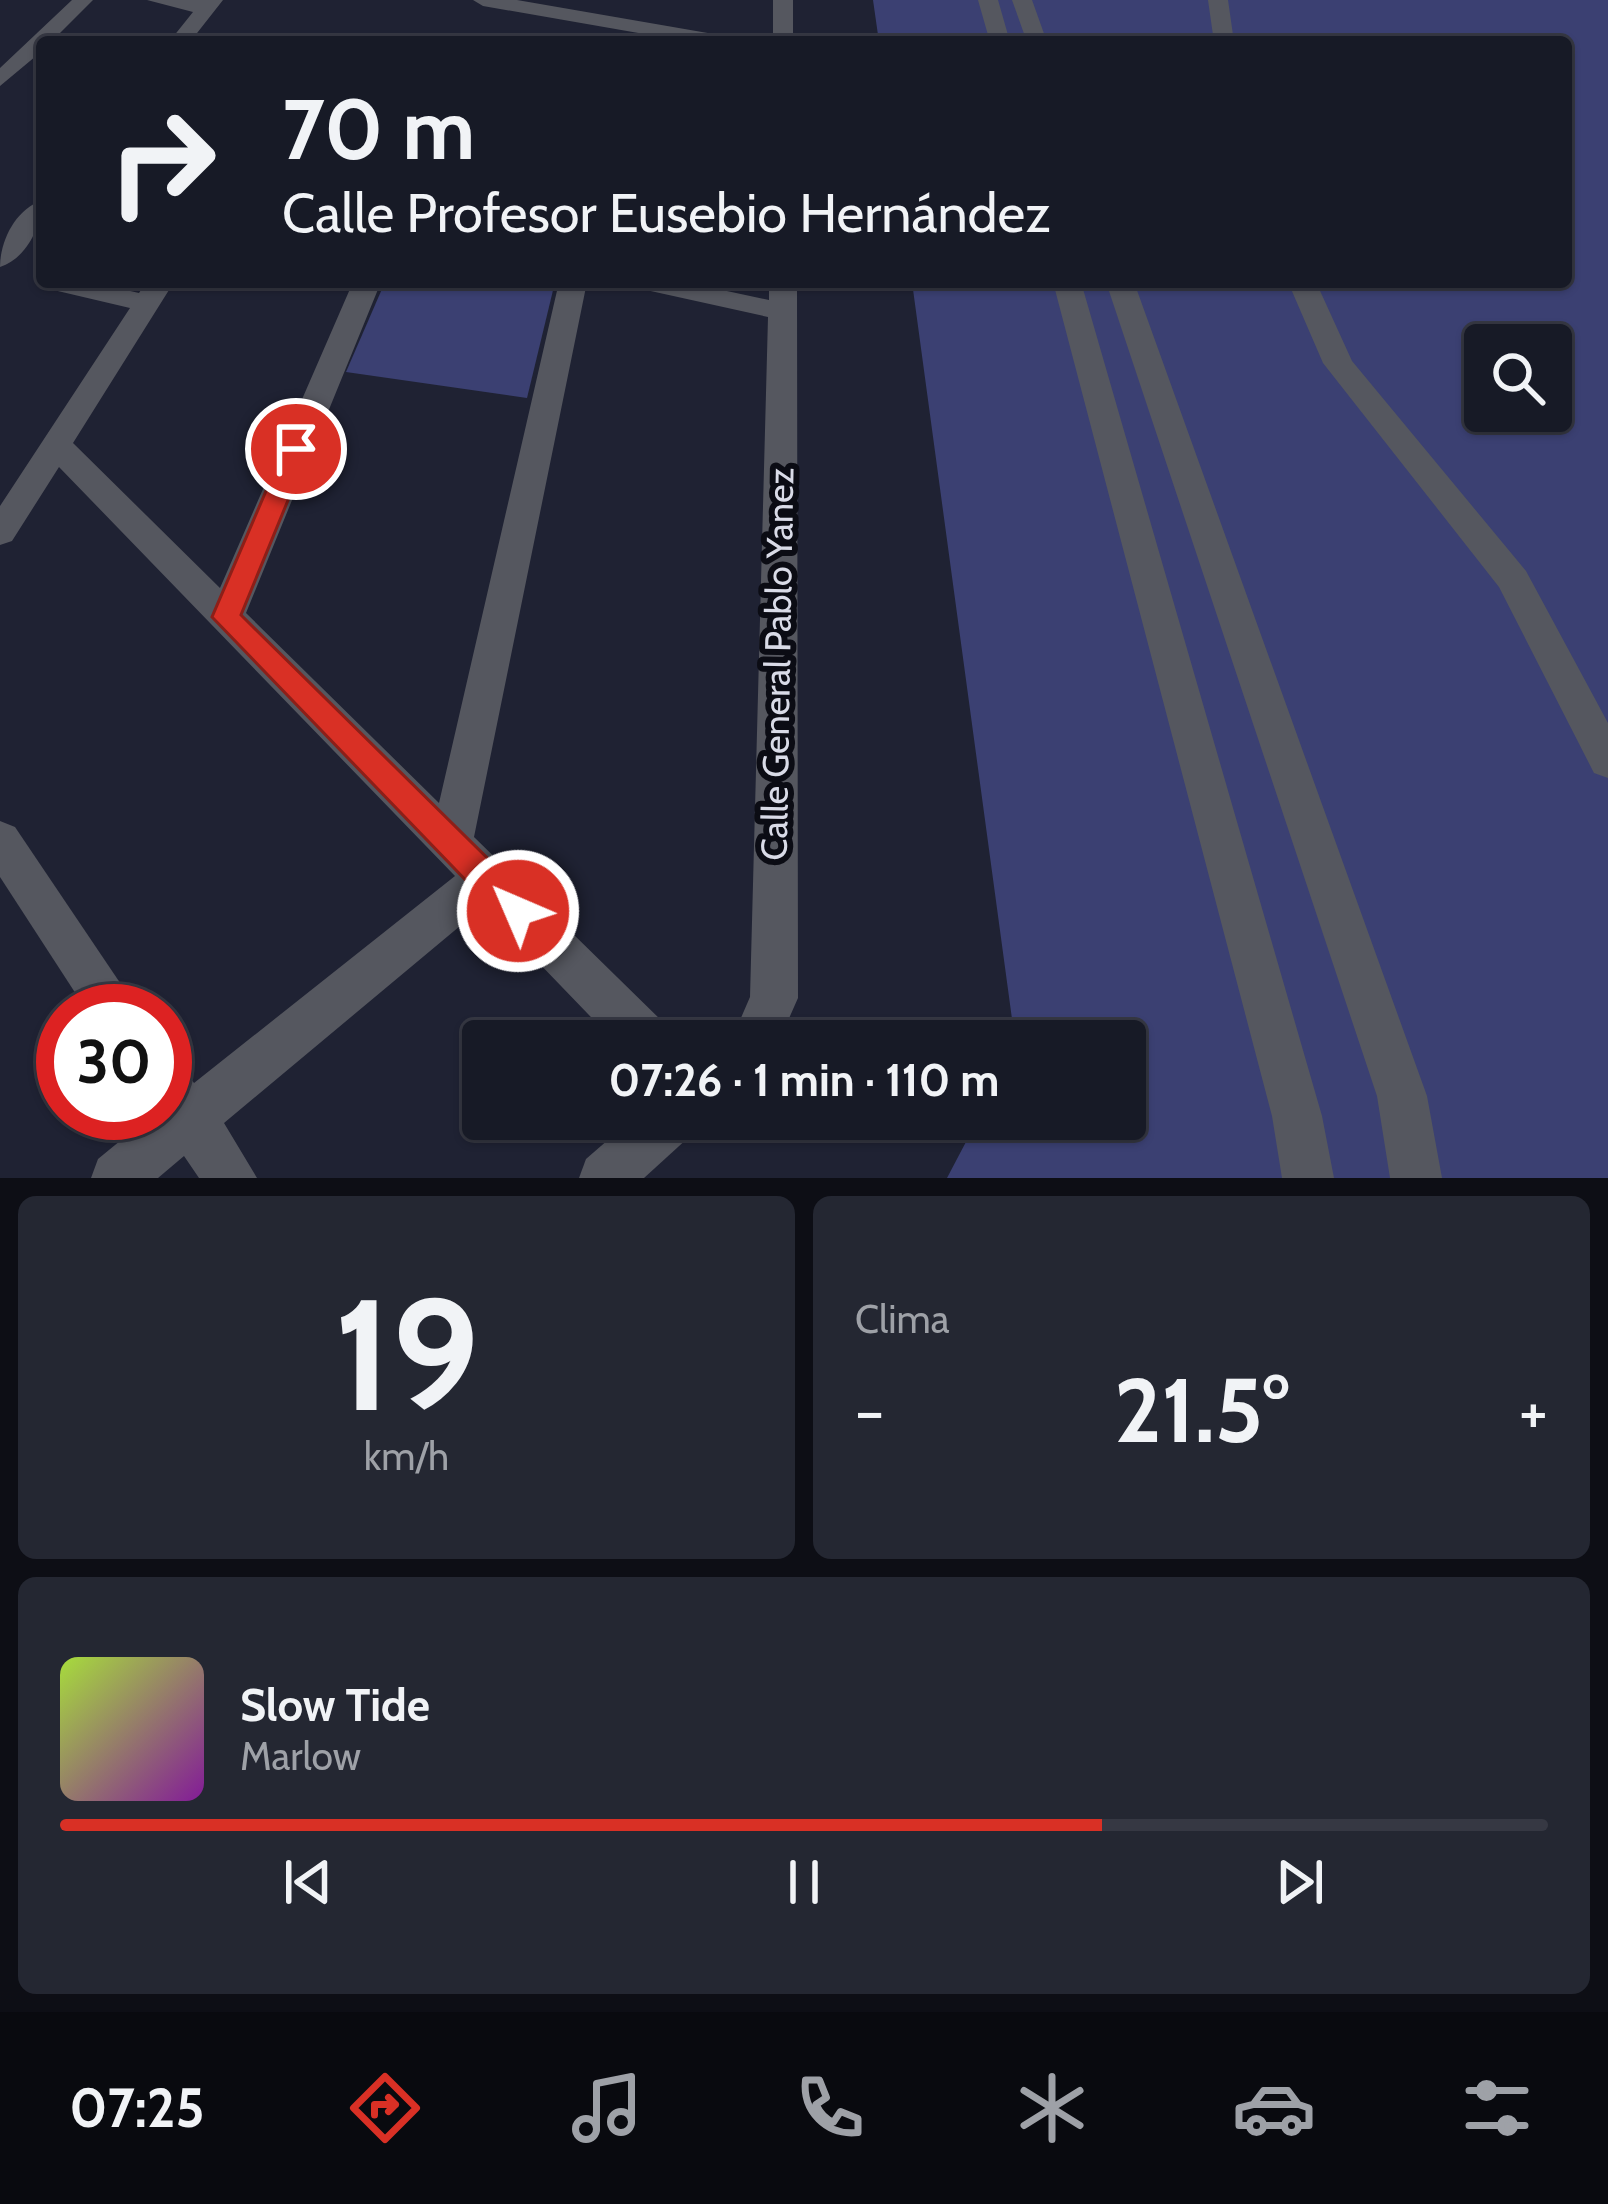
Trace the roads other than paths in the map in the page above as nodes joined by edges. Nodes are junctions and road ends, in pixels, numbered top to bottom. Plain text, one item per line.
1 (83, 0) edge
2 (157, 0) edge
3 (646, 0) edge
4 (783, 0) edge
5 (988, 0) edge
6 (1022, 0) edge
7 (1218, 0) edge
8 (494, 1) edge
9 (210, 4) edge
10 (586, 18) junction
11 (640, 27) junction
12 (46, 36) edge
13 (183, 36) edge
14 (580, 36) edge
15 (691, 36) edge
16 (783, 36) edge
17 (998, 36) edge
18 (1035, 36) edge
19 (1223, 36) edge
20 (36, 45) edge
21 (0, 80) edge
22 (36, 215) edge
23 (0, 259) edge
24 (0, 269) edge
25 (36, 278) edge
26 (114, 288) edge
27 (364, 288) edge
28 (572, 288) edge
29 (701, 288) edge
30 (1069, 288) edge
31 (1122, 288) edge
32 (1305, 288) edge
33 (153, 292) edge
34 (782, 297) edge
35 (57, 446) junction
36 (0, 533) edge
37 (226, 617) junction
38 (1608, 761) edge
39 (0, 840) edge
40 (451, 845) junction
41 (485, 879) junction
42 (97, 984) edge
43 (627, 1020) edge
44 (764, 1020) edge
45 (192, 1091) edge
46 (192, 1123) edge
47 (147, 1140) edge
48 (648, 1140) edge
49 (117, 1178) edge
50 (231, 1178) edge
51 (605, 1178) edge
52 (1308, 1178) edge
53 (1416, 1178) edge

1 - 12 street
2 - 9 street
3 - 11 street
4 - 16 street
5 - 17 street
6 - 18 street
7 - 19 street
8 - 10 street
9 - 13 street
10 - 11 street
10 - 14 street
11 - 15 street
20 - 21 street
22 - 23 street
24 - 25 street
26 - 33 street
27 - 37 street
28 - 40 street
29 - 34 street
30 - 52 street
31 - 53 street
32 - 38 street
33 - 35 street
34 - 44 street, Calle General Pablo Yanez
35 - 36 street
35 - 37 street
37 - 40 street
39 - 42 street
40 - 41 street
41 - 43 street
41 - 45 street
46 - 50 street
47 - 49 street
48 - 51 street

